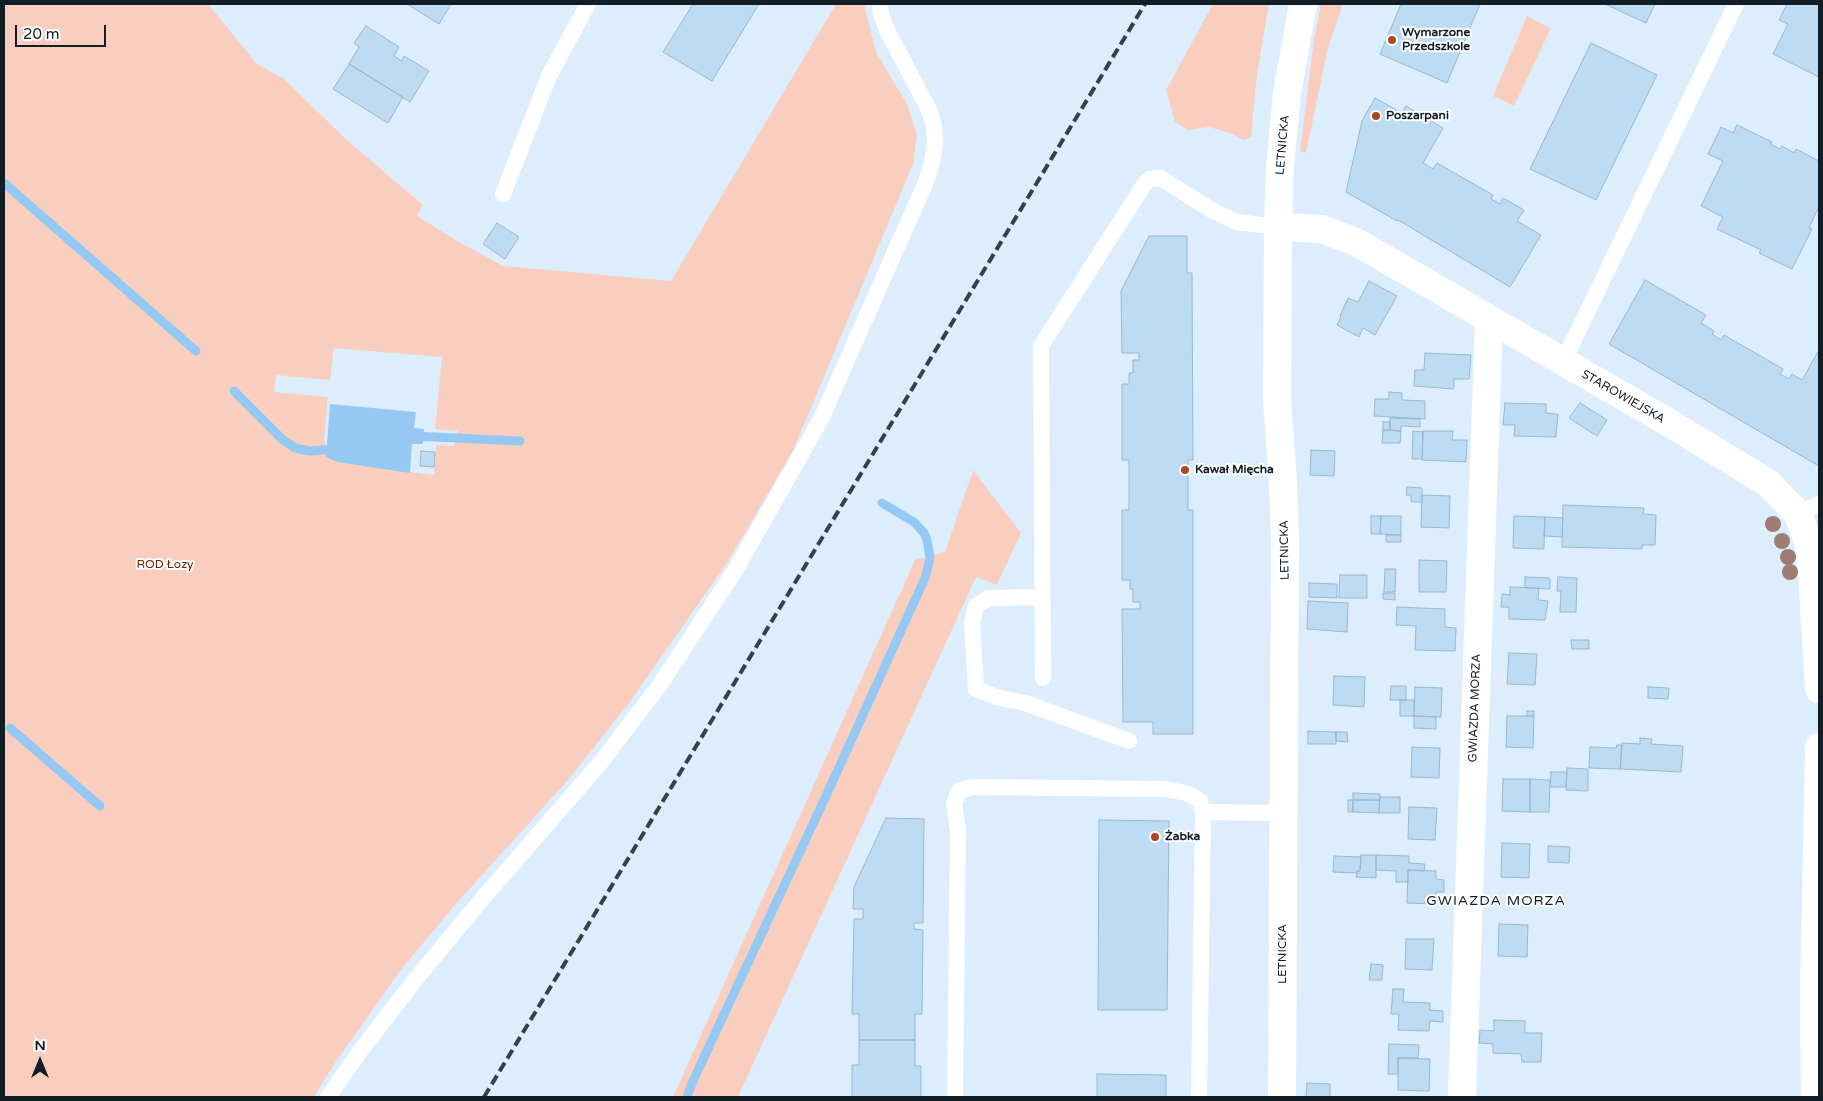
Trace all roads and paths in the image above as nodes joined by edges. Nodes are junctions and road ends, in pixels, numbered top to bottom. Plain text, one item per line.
1 (588, 4) edge
2 (880, 4) edge
3 (1303, 4) edge
4 (1736, 4) edge
5 (503, 194) dead end
6 (1278, 226) junction
7 (1489, 319) junction
8 (1563, 362) junction
9 (1809, 509) edge
10 (1042, 597) junction
11 (1043, 678) dead end
12 (1819, 689) edge
13 (1129, 741) dead end
14 (1819, 747) edge
15 (1203, 812) junction
16 (1284, 813) junction
17 (328, 1097) edge
18 (955, 1097) edge
19 (1199, 1097) edge
20 (1282, 1097) edge
21 (1462, 1097) edge
22 (1815, 1097) edge

1 - 5 lane
2 - 17 lane
3 - 6 street, LETNICKA
4 - 8 lane
6 - 7 street, STAROWIEJSKA
6 - 10 lane
6 - 16 street, LETNICKA
7 - 8 street, STAROWIEJSKA
7 - 21 street, GWIAZDA MORZA
8 - 9 street, STAROWIEJSKA
9 - 12 street, STAROWIEJSKA
10 - 11 lane
10 - 13 lane
14 - 22 street
15 - 16 lane
15 - 18 lane
15 - 19 lane
16 - 20 street, LETNICKA

